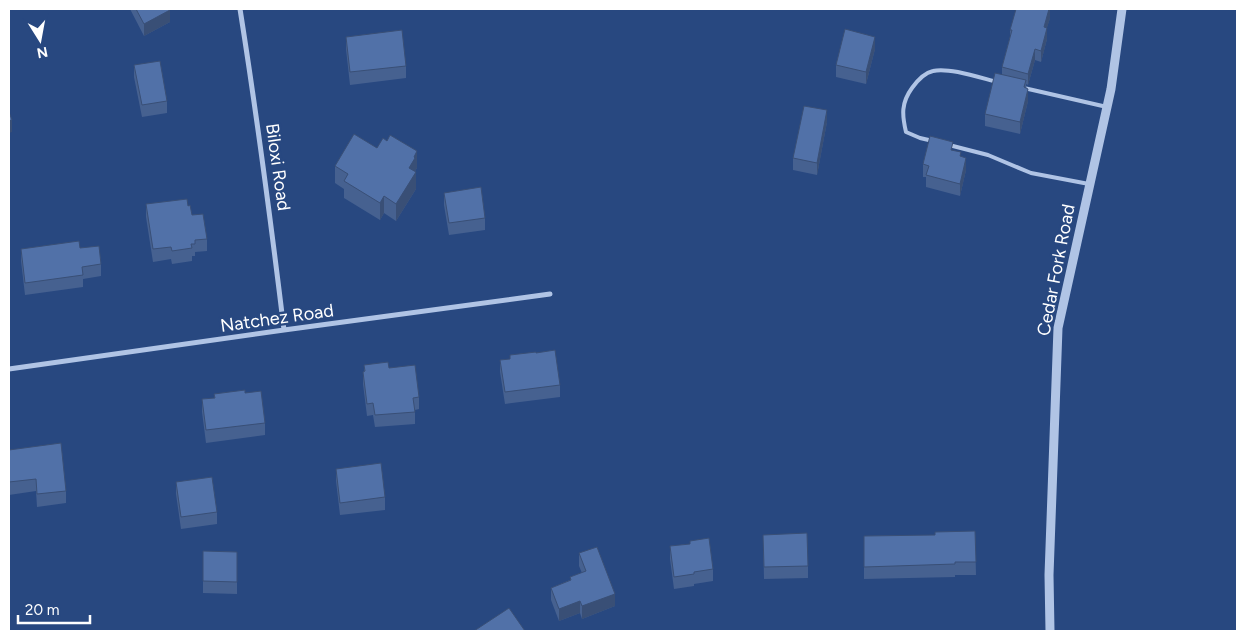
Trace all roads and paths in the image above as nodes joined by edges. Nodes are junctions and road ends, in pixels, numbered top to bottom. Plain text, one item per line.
1 (240, 9) edge
2 (1122, 9) edge
3 (1003, 83) edge
4 (1022, 88) edge
5 (1107, 107) junction
6 (1090, 184) junction
7 (550, 294) dead end
8 (284, 330) junction
9 (9, 370) edge
10 (1050, 631) edge

1 - 8 street, Biloxi Road
2 - 5 street, Cedar Fork Road
3 - 6 lane
4 - 5 lane
5 - 6 street, Cedar Fork Road
6 - 10 street, Cedar Fork Road
7 - 8 street, Natchez Road
8 - 9 street, Natchez Road

